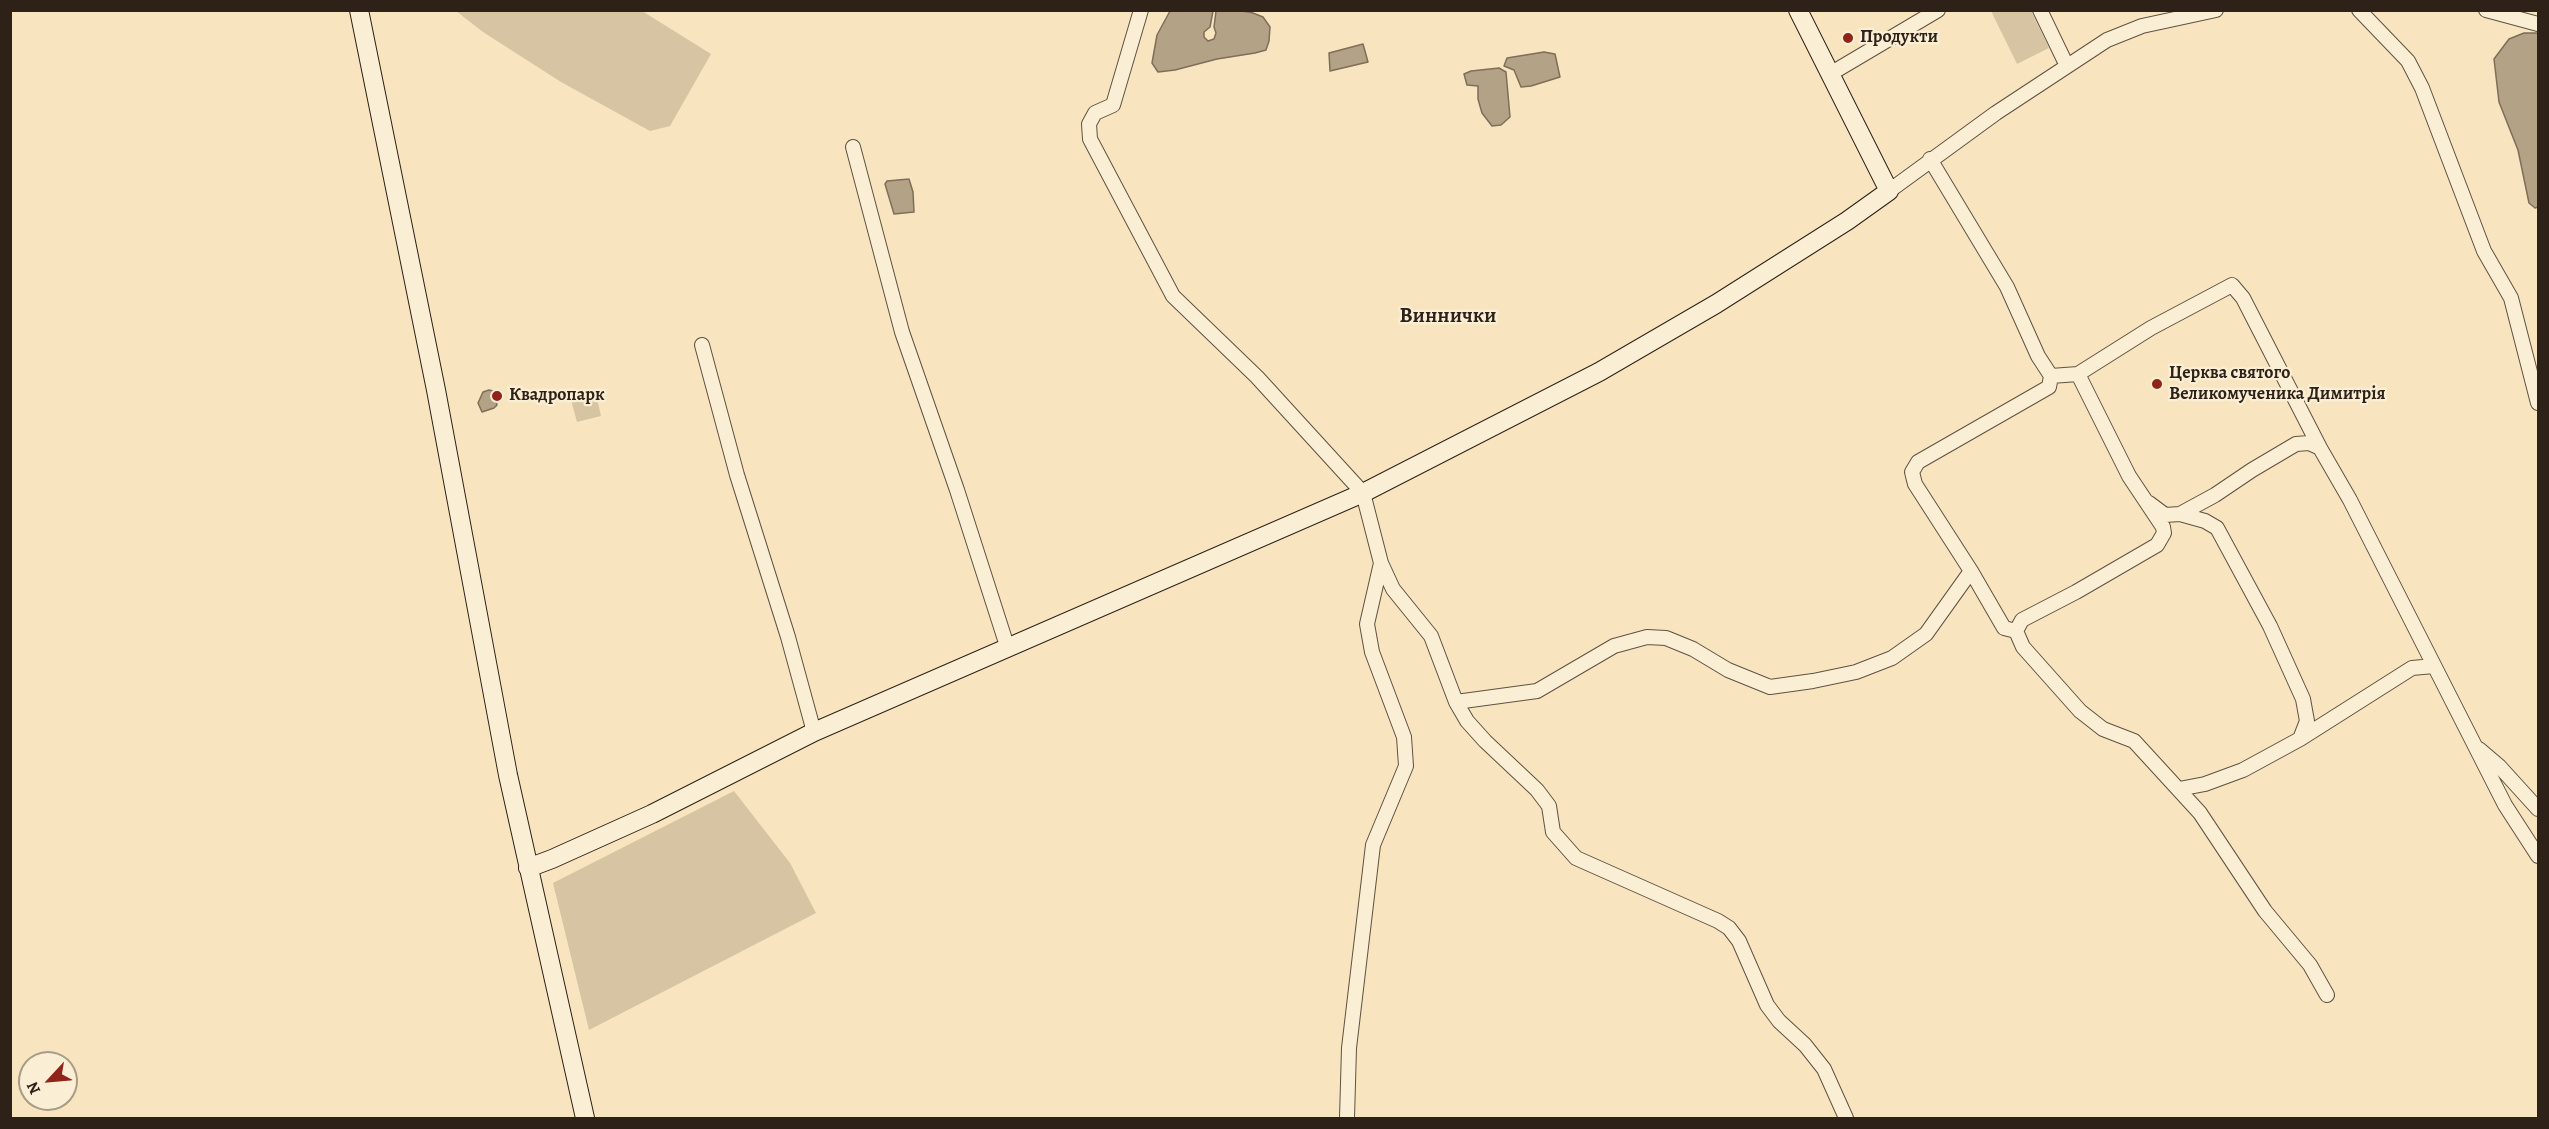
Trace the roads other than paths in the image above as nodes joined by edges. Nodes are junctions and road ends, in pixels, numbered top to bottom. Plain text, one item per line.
1 (359, 10) edge
2 (1141, 10) edge
3 (1798, 10) edge
4 (1938, 10) edge
5 (2040, 10) edge
6 (2216, 10) edge
7 (2359, 10) edge
8 (2486, 10) edge
9 (2538, 24) edge
10 (2067, 66) junction
11 (1830, 74) junction
12 (853, 147) dead end
13 (1930, 159) junction
14 (1889, 191) junction
15 (702, 345) dead end
16 (2078, 374) junction
17 (2051, 376) junction
18 (2538, 403) edge
19 (2320, 448) junction
20 (1364, 494) junction
21 (2149, 504) junction
22 (2180, 514) junction
23 (1381, 563) junction
24 (1971, 571) junction
25 (2016, 631) junction
26 (1008, 649) junction
27 (2434, 666) junction
28 (1456, 702) junction
29 (814, 732) junction
30 (2300, 739) junction
31 (2475, 746) junction
32 (2178, 789) junction
33 (2538, 809) edge
34 (2538, 856) edge
35 (528, 868) junction
36 (2327, 995) dead end
37 (585, 1119) edge
38 (1347, 1119) edge
39 (1846, 1119) edge

1 - 35 street
2 - 20 street
3 - 11 street
4 - 11 street
5 - 10 street
6 - 10 street
7 - 18 street
8 - 9 street
10 - 13 street
11 - 14 street
12 - 26 street
13 - 14 street
13 - 17 street
14 - 20 street
15 - 29 street
16 - 17 street
16 - 19 street
16 - 21 street
17 - 24 street
19 - 22 street
19 - 27 street
20 - 23 street
20 - 26 street
21 - 22 street
21 - 25 street
22 - 30 street
23 - 28 street
23 - 38 street
24 - 25 street
24 - 28 street
25 - 32 street
26 - 29 street
27 - 30 street
27 - 31 street
28 - 39 street
29 - 35 street
30 - 32 street
31 - 33 street
31 - 34 street
32 - 36 street
35 - 37 street

